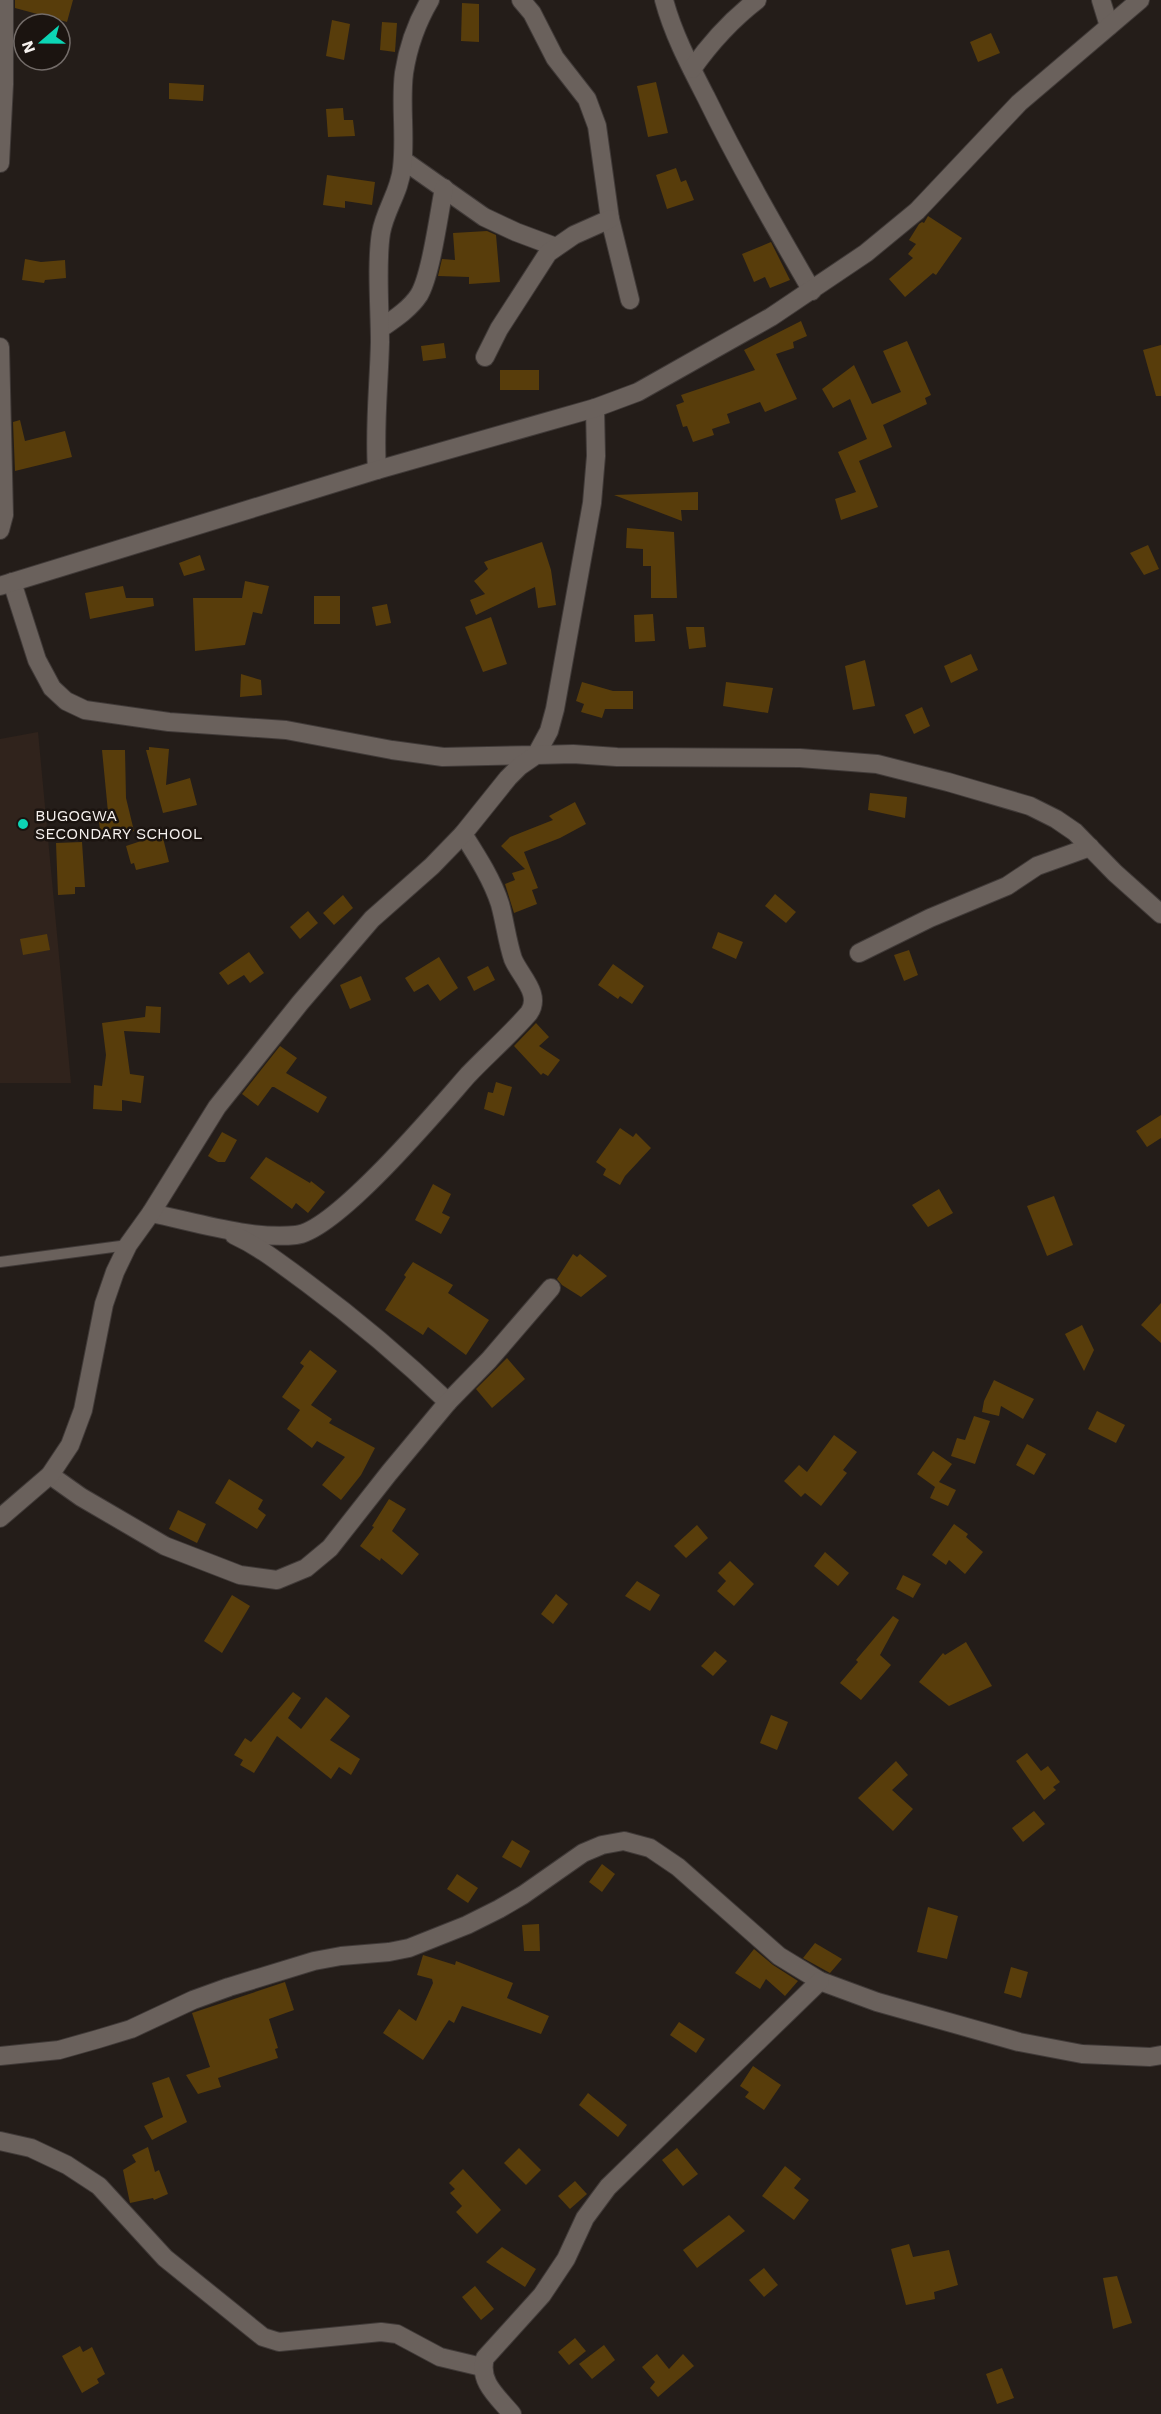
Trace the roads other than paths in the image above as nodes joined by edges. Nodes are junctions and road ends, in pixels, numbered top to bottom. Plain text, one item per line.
1 (4, 0) edge
2 (430, 0) edge
3 (521, 0) edge
4 (664, 0) edge
5 (758, 0) edge
6 (1101, 0) edge
7 (1140, 0) edge
8 (1109, 26) junction
9 (692, 69) junction
10 (403, 160) junction
11 (0, 163) edge
12 (444, 188) junction
13 (610, 219) junction
14 (556, 247) junction
15 (812, 291) junction
16 (630, 300) dead end
17 (380, 330) junction
18 (0, 347) edge
19 (485, 357) dead end
20 (595, 408) junction
21 (377, 470) junction
22 (0, 530) edge
23 (6, 584) edge
24 (536, 755) junction
25 (463, 834) junction
26 (1090, 847) junction
27 (1161, 914) edge
28 (859, 953) dead end
29 (151, 1213) junction
30 (216, 1226) junction
31 (128, 1245) junction
32 (0, 1262) edge
33 (551, 1288) dead end
34 (448, 1402) junction
35 (50, 1475) junction
36 (0, 1518) edge
37 (820, 1981) junction
38 (1161, 2055) edge
39 (0, 2056) edge
40 (0, 2141) edge
41 (482, 2367) junction
42 (512, 2414) edge

1 - 11 street
2 - 10 street
3 - 13 street
4 - 9 street
5 - 9 street
6 - 8 street
7 - 8 street
8 - 15 street
9 - 15 street
10 - 12 street
10 - 17 street
12 - 14 street
12 - 17 street
13 - 14 street
13 - 16 street
14 - 19 street
15 - 20 street
17 - 21 street
18 - 22 street
20 - 21 street
20 - 24 street
21 - 23 street
23 - 24 street
24 - 25 street
24 - 26 street
25 - 29 street
25 - 30 street
26 - 27 street
26 - 28 street
29 - 30 street
29 - 31 street
30 - 34 street
31 - 32 lane
31 - 35 street
33 - 34 street
34 - 35 street
35 - 36 street
37 - 38 street
37 - 39 street
37 - 41 street
40 - 41 street
41 - 42 street

